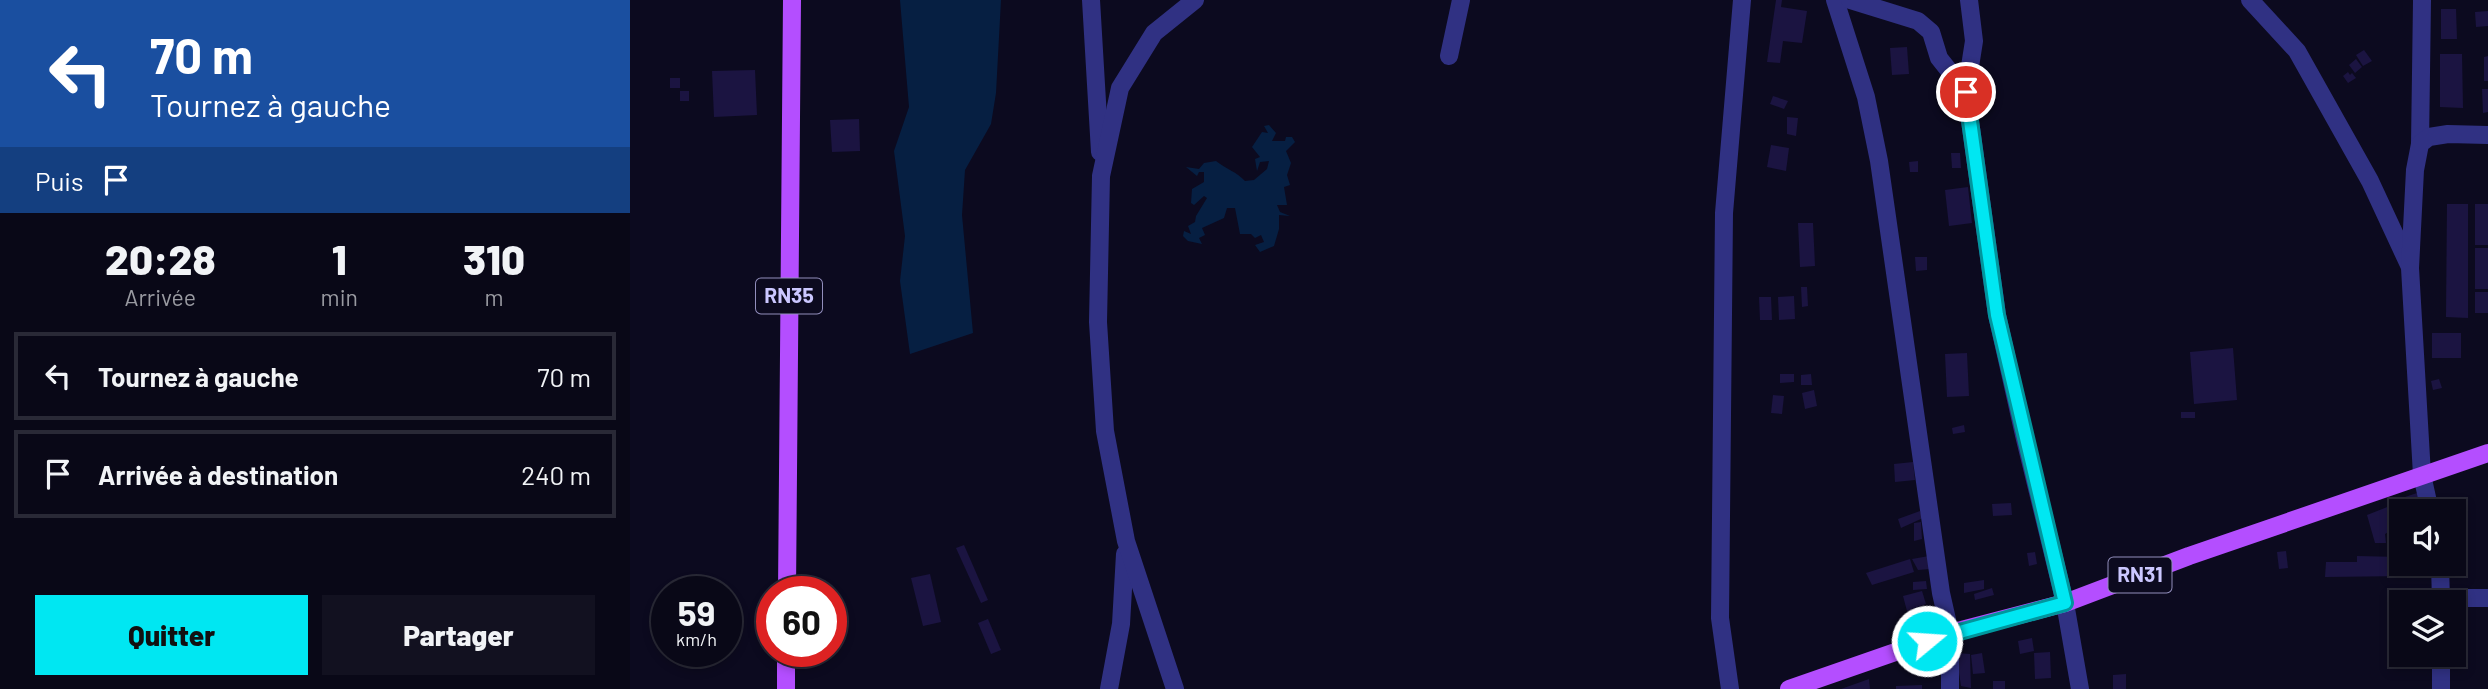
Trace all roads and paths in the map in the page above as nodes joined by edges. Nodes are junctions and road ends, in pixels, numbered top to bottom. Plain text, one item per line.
1 (792, 0) edge
2 (1091, 0) edge
3 (1195, 0) edge
4 (1461, 0) edge
5 (1742, 0) edge
6 (1835, 0) edge
7 (1850, 0) edge
8 (1969, 0) edge
9 (2250, 0) edge
10 (2422, 1) edge
11 (1449, 56) dead end
12 (1966, 92) junction
13 (2488, 135) edge
14 (2420, 144) junction
15 (1101, 176) junction
16 (2410, 268) junction
17 (2488, 453) edge
18 (2422, 475) junction
19 (2427, 499) edge
20 (1126, 541) junction
21 (787, 576) edge
22 (2488, 598) edge
23 (2466, 599) edge
24 (2065, 603) junction
25 (1950, 633) junction
26 (786, 667) edge
27 (2441, 667) edge
28 (786, 689) edge
29 (1110, 689) edge
30 (1175, 689) edge
31 (1730, 689) edge
32 (1789, 689) edge
33 (1950, 689) edge
34 (2080, 689) edge
35 (2441, 689) edge

1 - 21 main road, RN35
2 - 15 street
3 - 15 street
4 - 11 street
5 - 31 street
6 - 25 street
7 - 12 street
8 - 12 street
9 - 16 street
10 - 14 street
12 - 24 street
13 - 14 street
14 - 16 street
15 - 20 street
16 - 18 street
17 - 18 main road, RN31
18 - 19 street
18 - 24 main road, RN31
20 - 29 street
20 - 30 street
22 - 23 street
24 - 25 main road, RN31
24 - 34 street
25 - 32 main road, RN31
25 - 33 street
26 - 28 main road
27 - 35 street

